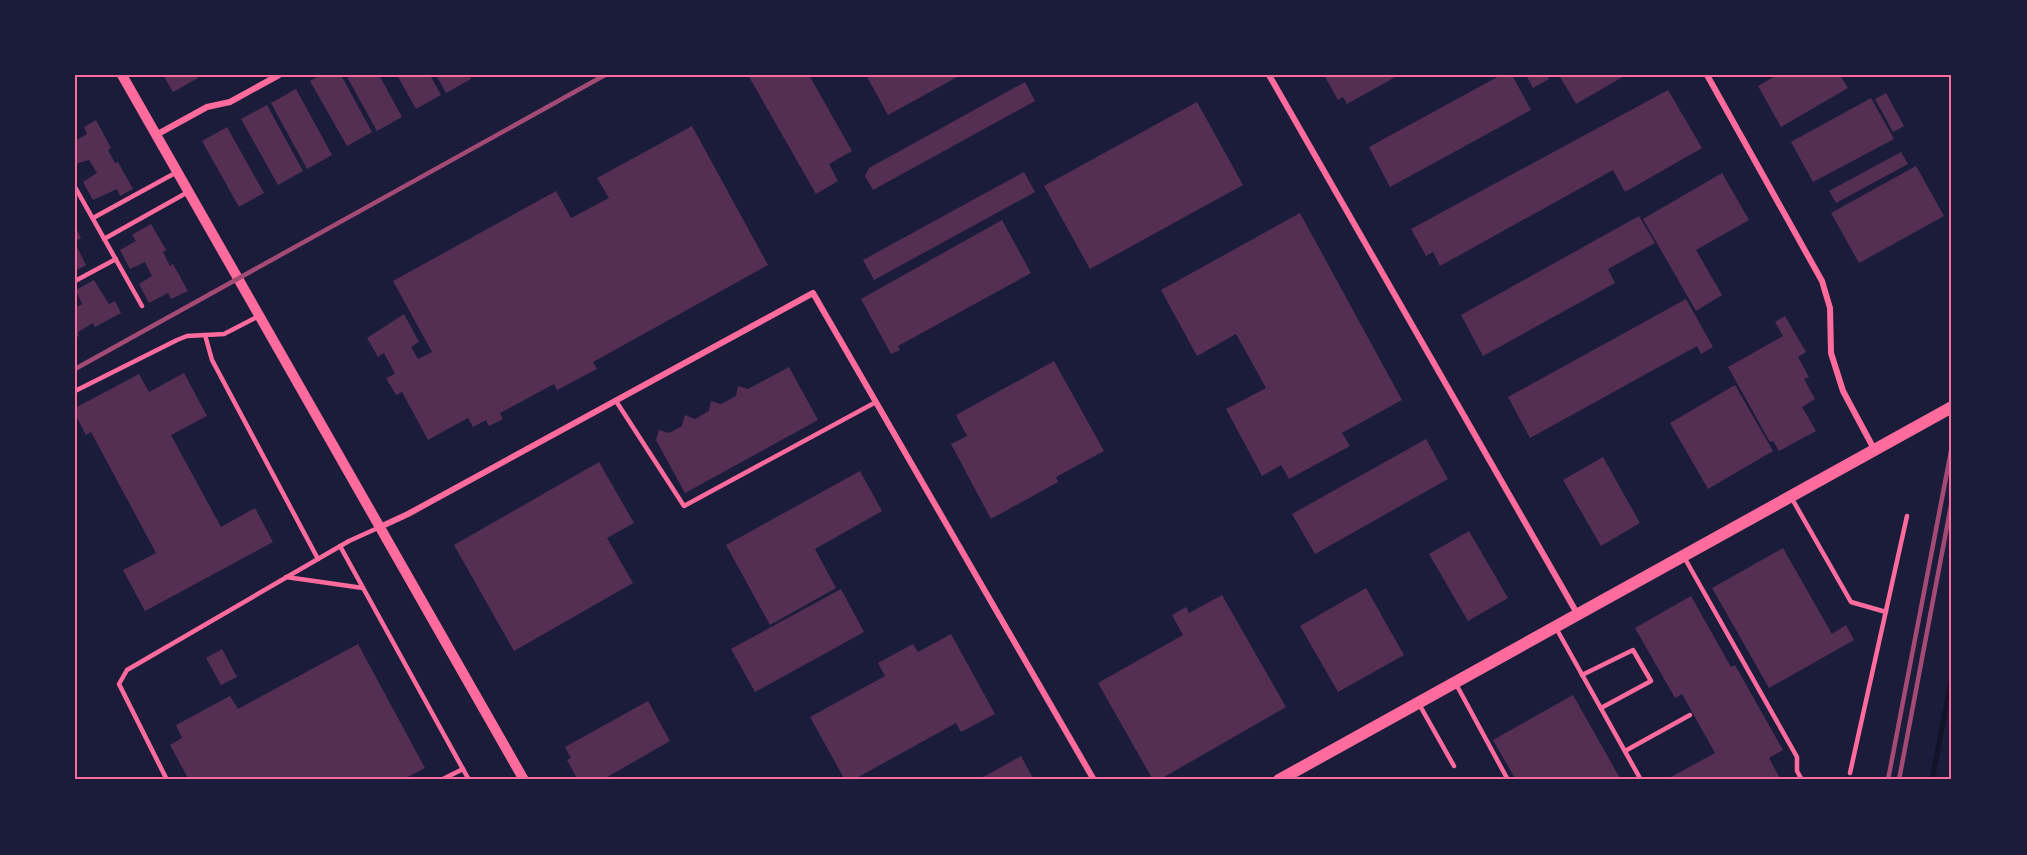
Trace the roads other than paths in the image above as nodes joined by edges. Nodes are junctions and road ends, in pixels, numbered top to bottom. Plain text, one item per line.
1 (122, 75) edge
2 (279, 75) edge
3 (1269, 75) edge
4 (1707, 75) edge
5 (156, 135) junction
6 (177, 172) junction
7 (75, 187) edge
8 (188, 192) junction
9 (93, 218) junction
10 (104, 239) junction
11 (116, 259) junction
12 (75, 281) edge
13 (142, 306) dead end
14 (259, 315) junction
15 (205, 334) junction
16 (75, 391) edge
17 (616, 400) junction
18 (876, 402) junction
19 (1952, 407) edge
20 (1874, 449) junction
21 (1791, 497) junction
22 (1907, 516) dead end
23 (380, 527) junction
24 (340, 546) junction
25 (1684, 557) junction
26 (318, 559) junction
27 (286, 577) junction
28 (363, 588) junction
29 (1886, 612) junction
30 (1578, 615) junction
31 (1556, 628) junction
32 (1582, 675) junction
33 (1456, 684) junction
34 (1419, 704) junction
35 (1602, 708) junction
36 (1690, 716) dead end
37 (1625, 751) junction
38 (1454, 766) dead end
39 (463, 769) junction
40 (1850, 773) dead end
41 (167, 780) edge
42 (441, 780) edge
43 (469, 780) edge
44 (524, 780) edge
45 (1094, 780) edge
46 (1279, 780) edge
47 (1508, 780) edge
48 (1641, 780) edge
49 (1802, 780) edge

1 - 5 street
2 - 5 street
3 - 30 street
4 - 20 street
5 - 6 street
6 - 8 street
6 - 9 lane
7 - 9 lane
8 - 10 lane
8 - 14 street
9 - 10 lane
10 - 11 lane
11 - 12 lane
11 - 13 lane
14 - 15 lane
14 - 23 street
15 - 16 lane
15 - 26 lane
17 - 18 lane
17 - 18 street
17 - 23 street
18 - 45 street
19 - 20 main road
20 - 21 main road
21 - 25 main road
21 - 29 lane
22 - 29 lane
23 - 24 lane
23 - 44 street
24 - 26 lane
24 - 28 lane
25 - 30 main road
25 - 49 lane
26 - 27 lane
27 - 28 lane
27 - 41 lane
28 - 39 lane
29 - 40 lane
30 - 31 main road
31 - 32 lane
31 - 33 main road
32 - 35 lane
32 - 35 lane
33 - 34 main road
33 - 47 lane
34 - 38 lane
34 - 46 main road
35 - 37 lane
36 - 37 lane
37 - 48 lane
39 - 42 lane
39 - 43 lane

